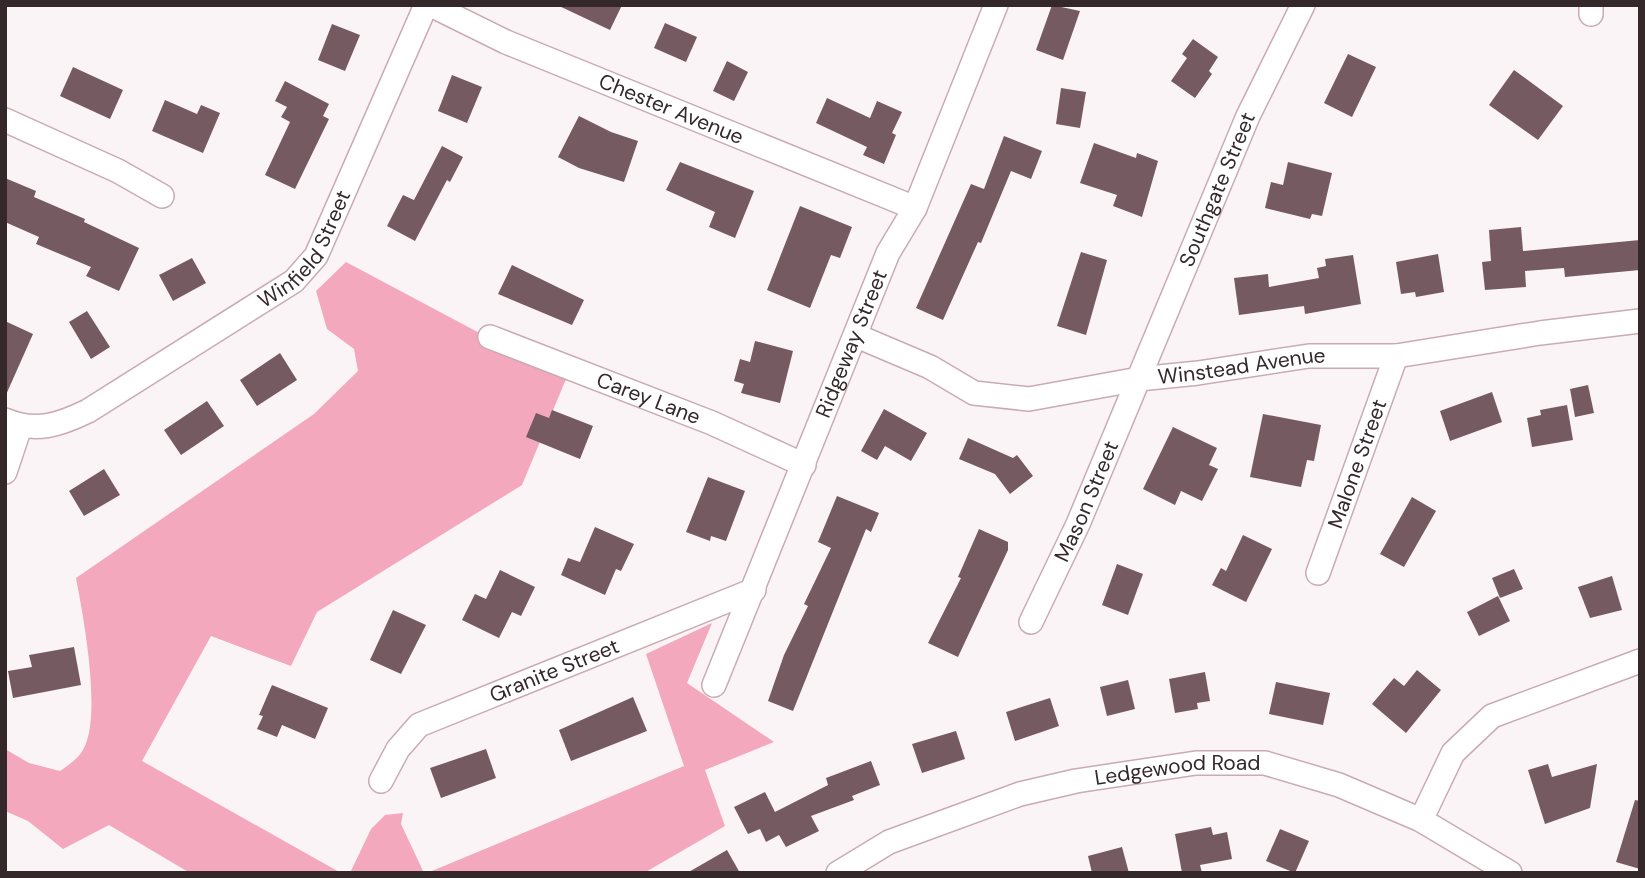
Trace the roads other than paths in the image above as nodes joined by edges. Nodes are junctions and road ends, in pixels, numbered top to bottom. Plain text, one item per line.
1 (428, 5) edge
2 (996, 5) edge
3 (1303, 5) edge
4 (5, 120) edge
5 (162, 196) dead end
6 (915, 208) junction
7 (1640, 321) edge
8 (857, 335) junction
9 (490, 337) dead end
10 (1396, 356) junction
11 (1139, 379) junction
12 (13, 424) edge
13 (804, 465) junction
14 (5, 472) edge
15 (1318, 573) dead end
16 (754, 590) junction
17 (1031, 622) dead end
18 (1640, 661) edge
19 (714, 685) dead end
20 (381, 781) dead end
21 (1421, 820) junction
22 (1484, 867) edge
23 (838, 873) edge
24 (1510, 873) edge

1 - 6 street, Chester Avenue
1 - 12 street, Winfield Street
2 - 6 street, Ridgeway Street
3 - 11 street, Southgate Street
4 - 5 street
6 - 8 street, Ridgeway Street
7 - 10 street, Winstead Avenue
8 - 11 street, Winstead Avenue
8 - 13 street, Ridgeway Street
9 - 13 street, Carey Lane
10 - 11 street, Winstead Avenue
10 - 15 street, Malone Street
11 - 17 street, Mason Street
12 - 14 street
13 - 16 street, Ridgeway Street
16 - 19 street, Ridgeway Street
16 - 20 street, Granite Street
18 - 21 street
21 - 22 street, Ledgewood Road
21 - 23 street, Ledgewood Road
22 - 24 street, Ledgewood Road

